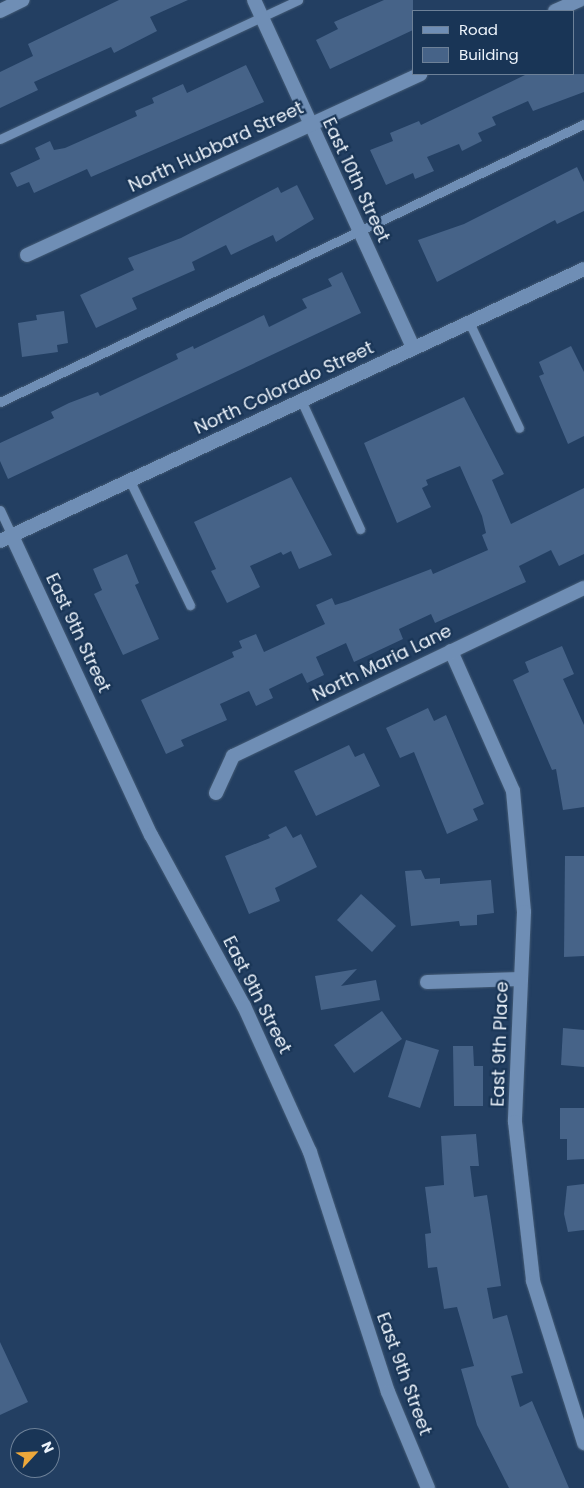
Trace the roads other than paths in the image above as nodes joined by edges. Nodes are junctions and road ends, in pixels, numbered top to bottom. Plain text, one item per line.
1 (23, 0) edge
2 (254, 0) edge
3 (298, 0) edge
4 (580, 0) edge
5 (0, 10) edge
6 (557, 10) edge
7 (262, 17) junction
8 (418, 75) edge
9 (310, 124) junction
10 (584, 124) edge
11 (0, 139) edge
12 (360, 232) junction
13 (27, 255) dead end
14 (584, 269) edge
15 (469, 322) junction
16 (413, 348) junction
17 (300, 400) junction
18 (0, 402) edge
19 (519, 428) dead end
20 (130, 481) junction
21 (0, 510) edge
22 (360, 528) dead end
23 (6, 539) edge
24 (584, 588) edge
25 (190, 605) dead end
26 (451, 651) junction
27 (216, 792) dead end
28 (521, 979) junction
29 (427, 982) dead end
30 (584, 1443) edge
31 (428, 1488) edge

1 - 5 street
2 - 7 street, East 10th Street
3 - 7 lane
4 - 6 street
7 - 9 street, East 10th Street
7 - 11 lane
8 - 9 street, North Hubbard Street
9 - 12 street, East 10th Street
9 - 13 street, North Hubbard Street
10 - 12 lane
12 - 16 street, East 10th Street
12 - 18 lane
14 - 15 street, North Colorado Street
15 - 16 street, North Colorado Street
15 - 19 lane
16 - 17 street, North Colorado Street
17 - 20 street, North Colorado Street
17 - 22 lane
20 - 23 street, North Colorado Street
20 - 25 lane
21 - 23 lane
23 - 31 street, East 9th Street
24 - 26 street, North Maria Lane
26 - 27 street, North Maria Lane
26 - 28 street, East 9th Place
28 - 29 street
28 - 30 street, East 9th Place

